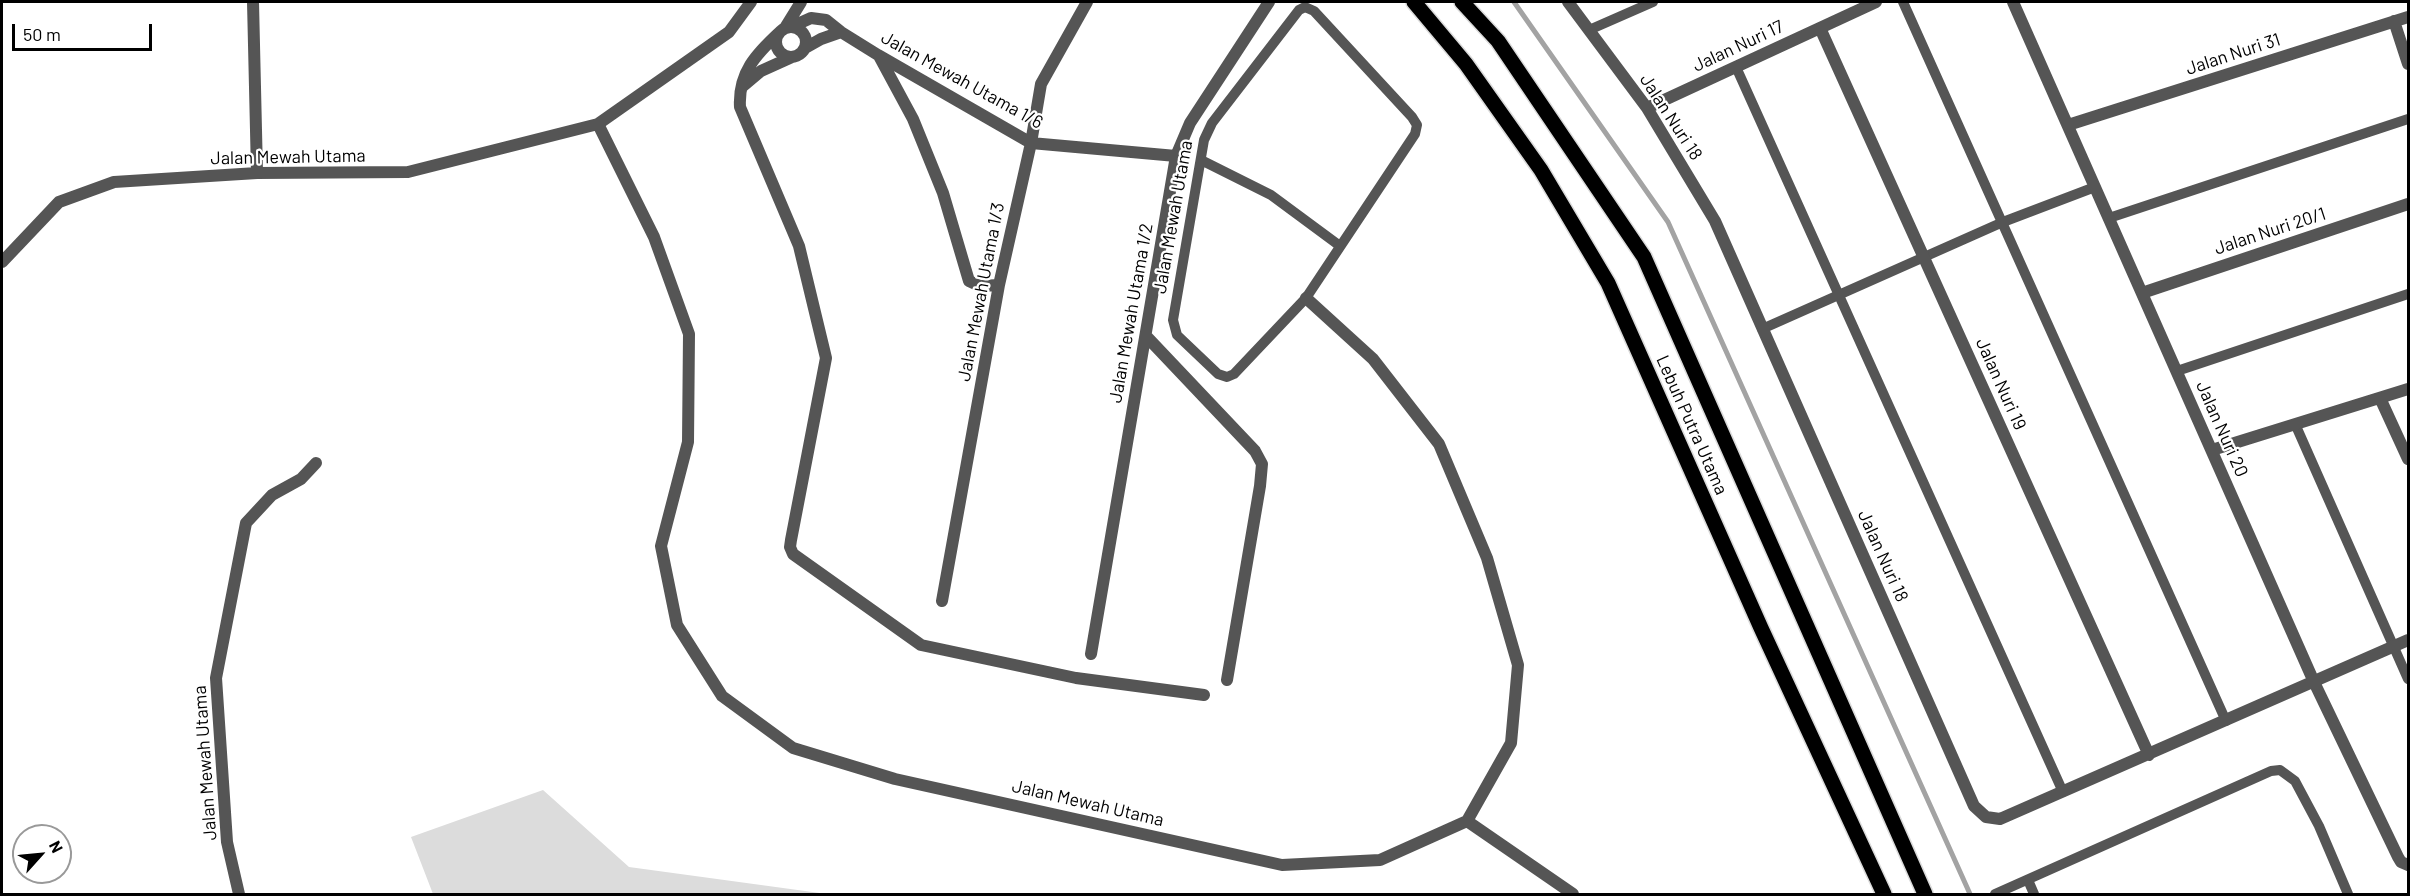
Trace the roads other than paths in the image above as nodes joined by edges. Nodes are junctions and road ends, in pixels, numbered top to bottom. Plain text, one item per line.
1 (253, 2) edge
2 (751, 2) edge
3 (801, 2) edge
4 (1269, 2) edge
5 (1414, 2) edge
6 (1462, 2) edge
7 (1568, 2) edge
8 (1653, 2) edge
9 (1876, 2) edge
10 (1903, 2) edge
11 (2013, 2) edge
12 (1083, 3) edge
13 (2409, 17) edge
14 (2394, 21) junction
15 (1820, 28) junction
16 (785, 29) junction
17 (1589, 30) junction
18 (841, 32) junction
19 (805, 48) junction
20 (878, 55) junction
21 (792, 57) junction
22 (2409, 64) edge
23 (1736, 67) junction
24 (742, 87) junction
25 (1647, 108) junction
26 (2409, 119) edge
27 (598, 124) junction
28 (2068, 125) junction
29 (1031, 143) junction
30 (1176, 156) junction
31 (1201, 160) junction
32 (257, 173) junction
33 (2095, 186) junction
34 (2409, 204) edge
35 (2109, 218) junction
36 (2003, 222) junction
37 (1340, 246) junction
38 (1924, 256) junction
39 (2, 262) edge
40 (999, 285) junction
41 (2142, 293) junction
42 (1839, 294) junction
43 (2409, 294) edge
44 (1306, 298) junction
45 (1762, 329) junction
46 (1146, 336) junction
47 (2177, 371) junction
48 (2409, 389) edge
49 (2380, 398) junction
50 (2296, 426) junction
51 (2212, 450) junction
52 (2409, 459) edge
53 (316, 463) dead end
54 (942, 601) dead end
55 (2409, 640) edge
56 (2394, 646) junction
57 (1091, 654) dead end
58 (2409, 679) edge
59 (1227, 680) dead end
60 (2314, 682) junction
61 (1204, 695) dead end
62 (2226, 721) junction
63 (2149, 754) junction
64 (2063, 792) junction
65 (1467, 821) junction
66 (2409, 865) edge
67 (2028, 880) junction
68 (239, 894) edge
69 (1573, 894) edge
70 (1884, 894) edge
71 (1925, 894) edge
72 (1995, 894) edge
73 (2034, 894) edge
74 (2348, 894) edge

1 - 32 street
2 - 27 street, Jalan Mewah Utama
3 - 16 street
4 - 30 street, Jalan Mewah Utama 1/2
5 - 70 main road, Lebuh Putra Utama
6 - 71 main road, Lebuh Putra Utama
7 - 17 street, Jalan Nuri 18
8 - 17 lane
9 - 15 street, Jalan Nuri 17
10 - 36 lane
11 - 28 street, Jalan Nuri 20
12 - 29 street, Jalan Mewah Utama 1/3
13 - 14 street, Jalan Nuri 31
14 - 22 street
14 - 28 street, Jalan Nuri 31
15 - 23 street, Jalan Nuri 17
15 - 38 street, Jalan Nuri 19
16 - 18 street, Jalan Mewah Utama 1/6
16 - 19 street
16 - 21 street
16 - 24 street
17 - 25 street, Jalan Nuri 18
18 - 19 street
18 - 20 street, Jalan Mewah Utama 1/6
19 - 21 street
20 - 29 street, Jalan Mewah Utama 1/6
20 - 40 street
21 - 24 street
23 - 25 street, Jalan Nuri 17
23 - 42 lane
24 - 61 street
25 - 45 street, Jalan Nuri 18
26 - 35 lane
27 - 32 street, Jalan Mewah Utama
27 - 65 street, Jalan Mewah Utama
28 - 33 street, Jalan Nuri 20
29 - 30 street, Jalan Mewah Utama 1/6
29 - 40 street, Jalan Mewah Utama 1/3
30 - 46 street, Jalan Mewah Utama 1/2
31 - 37 lane
31 - 37 lane, Jalan Mewah Utama
31 - 44 lane, Jalan Mewah Utama
32 - 39 street, Jalan Mewah Utama
33 - 35 street, Jalan Nuri 20
33 - 36 lane
34 - 41 street, Jalan Nuri 20/1
35 - 41 street, Jalan Nuri 20
36 - 38 lane
36 - 62 lane
37 - 44 lane, Jalan Mewah Utama
38 - 42 lane
38 - 63 street, Jalan Nuri 19
40 - 54 street, Jalan Mewah Utama 1/3
41 - 47 street, Jalan Nuri 20
42 - 45 lane
42 - 64 lane
43 - 47 lane
44 - 65 street
45 - 64 street, Jalan Nuri 18
46 - 57 street, Jalan Mewah Utama 1/2
46 - 59 street
47 - 51 street, Jalan Nuri 20
48 - 49 street
49 - 50 street
49 - 52 street
50 - 51 street
50 - 56 lane
51 - 60 street, Jalan Nuri 20
53 - 68 street, Jalan Mewah Utama
55 - 56 street, Jalan Nuri 18
56 - 58 lane
56 - 60 street, Jalan Nuri 18
60 - 62 street, Jalan Nuri 18
60 - 66 street, Jalan Nuri 20
62 - 63 street, Jalan Nuri 18
63 - 64 street, Jalan Nuri 18
65 - 69 street
67 - 72 lane
67 - 73 lane
67 - 74 lane

